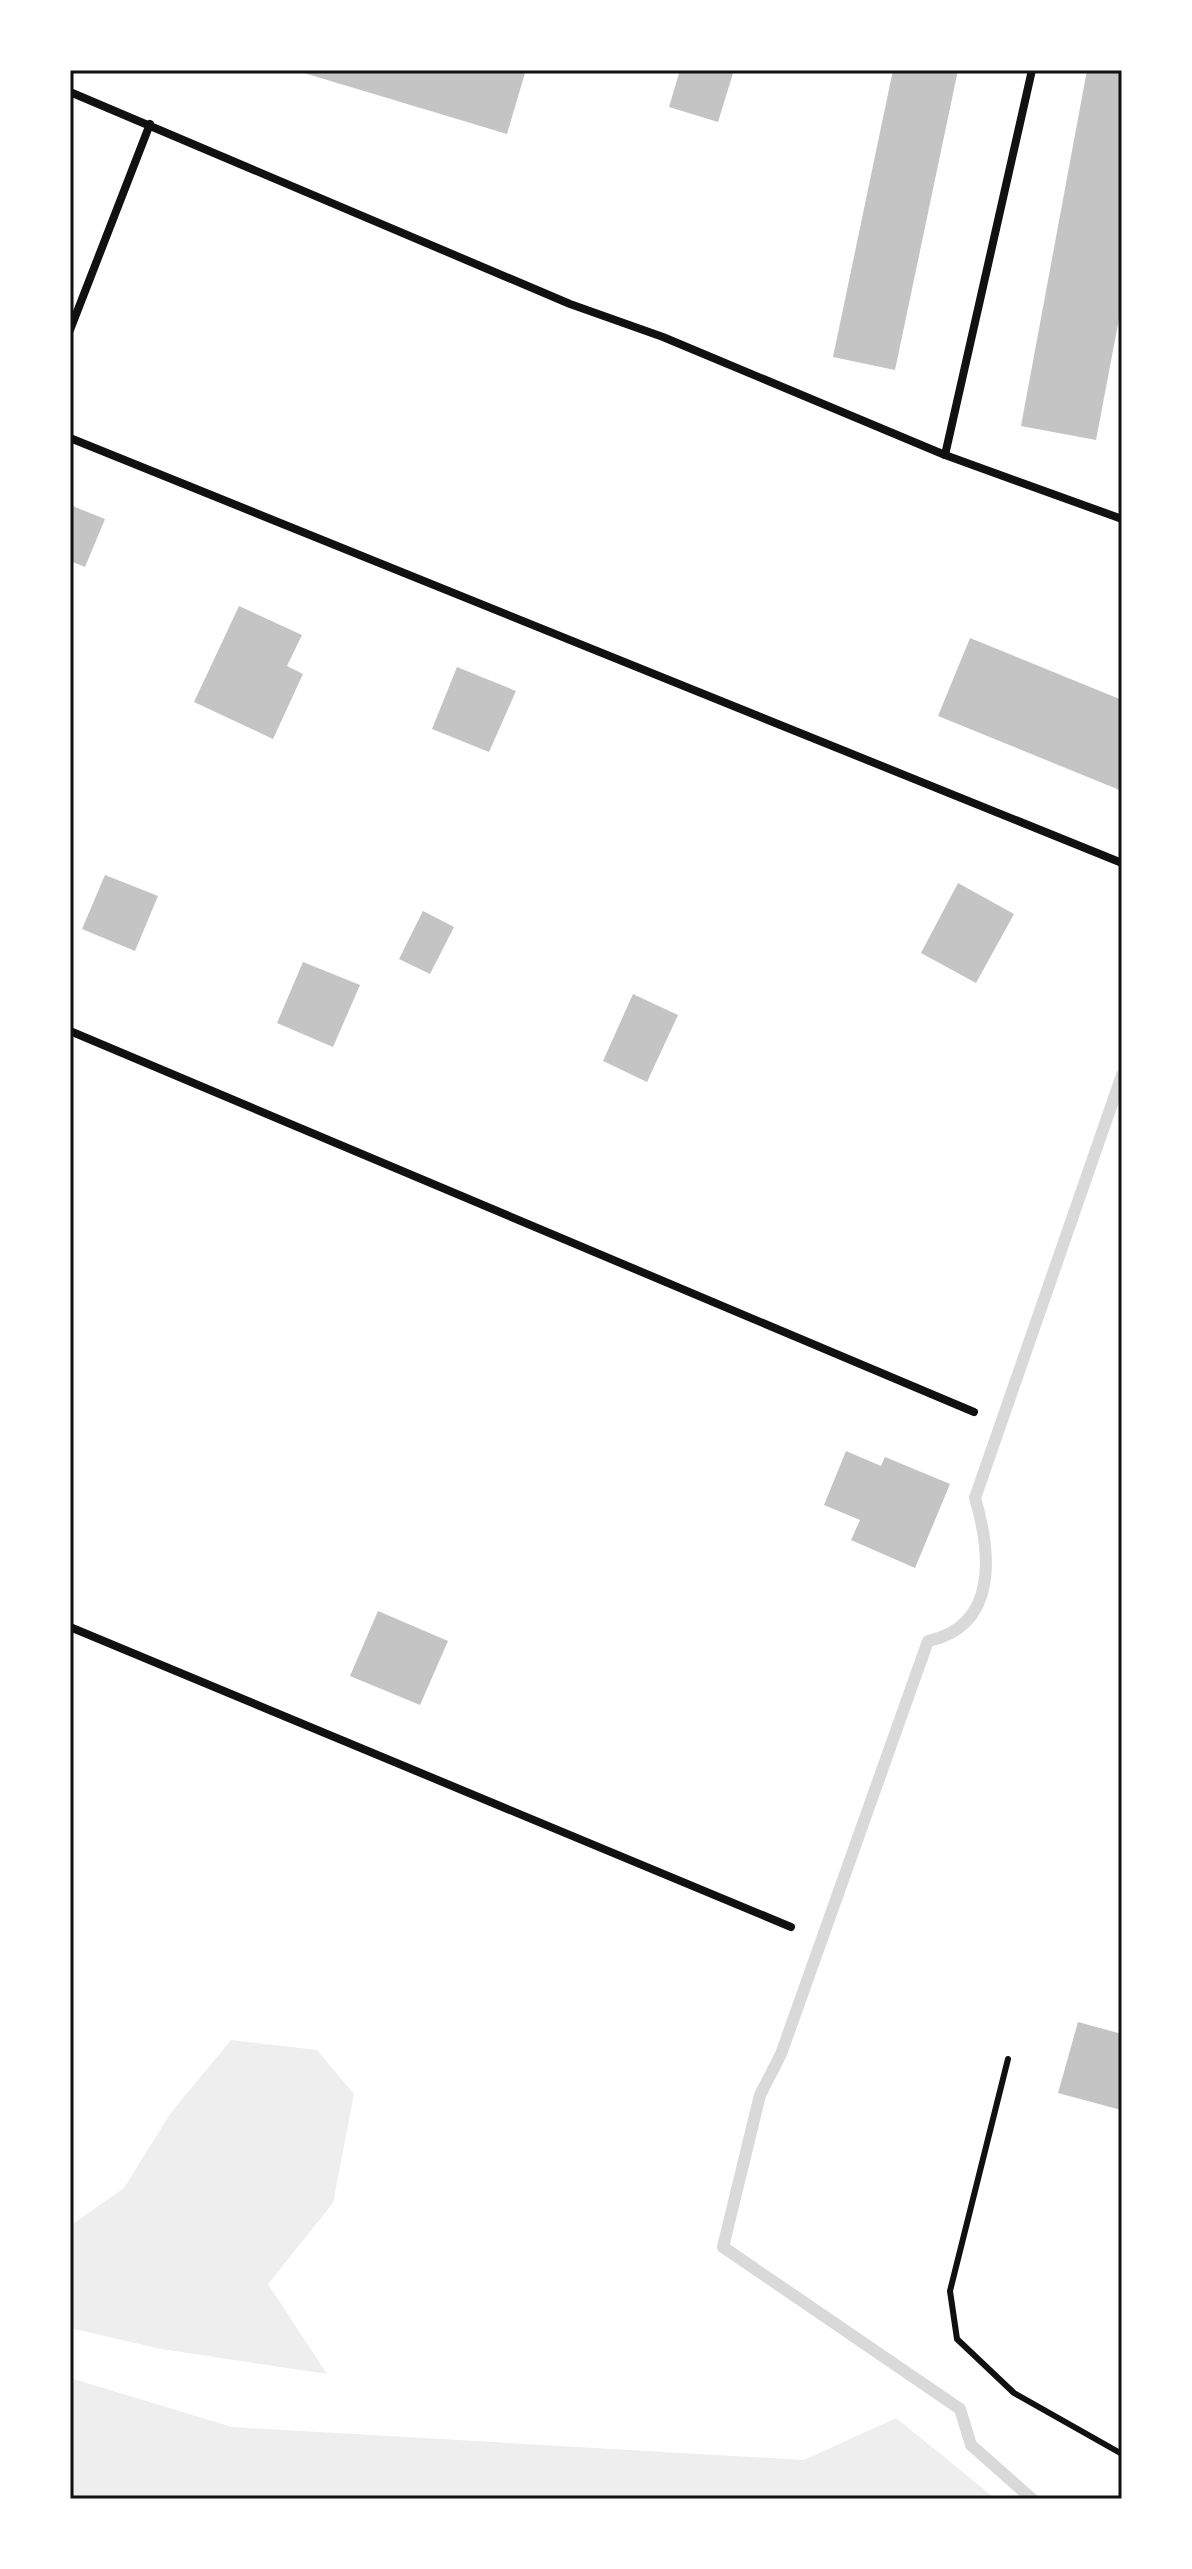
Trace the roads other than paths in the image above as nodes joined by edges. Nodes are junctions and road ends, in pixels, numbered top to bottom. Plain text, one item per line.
1 (1032, 70) edge
2 (70, 92) edge
3 (150, 124) junction
4 (70, 330) edge
5 (70, 438) edge
6 (945, 455) junction
7 (1122, 519) edge
8 (1122, 863) edge
9 (70, 1031) edge
10 (974, 1412) dead end
11 (70, 1627) edge
12 (791, 1927) dead end
13 (1008, 2059) dead end
14 (1122, 2454) edge

1 - 6 street
2 - 3 street
3 - 4 street
3 - 6 street
5 - 8 street
6 - 7 street
9 - 10 street
11 - 12 street
13 - 14 lane

